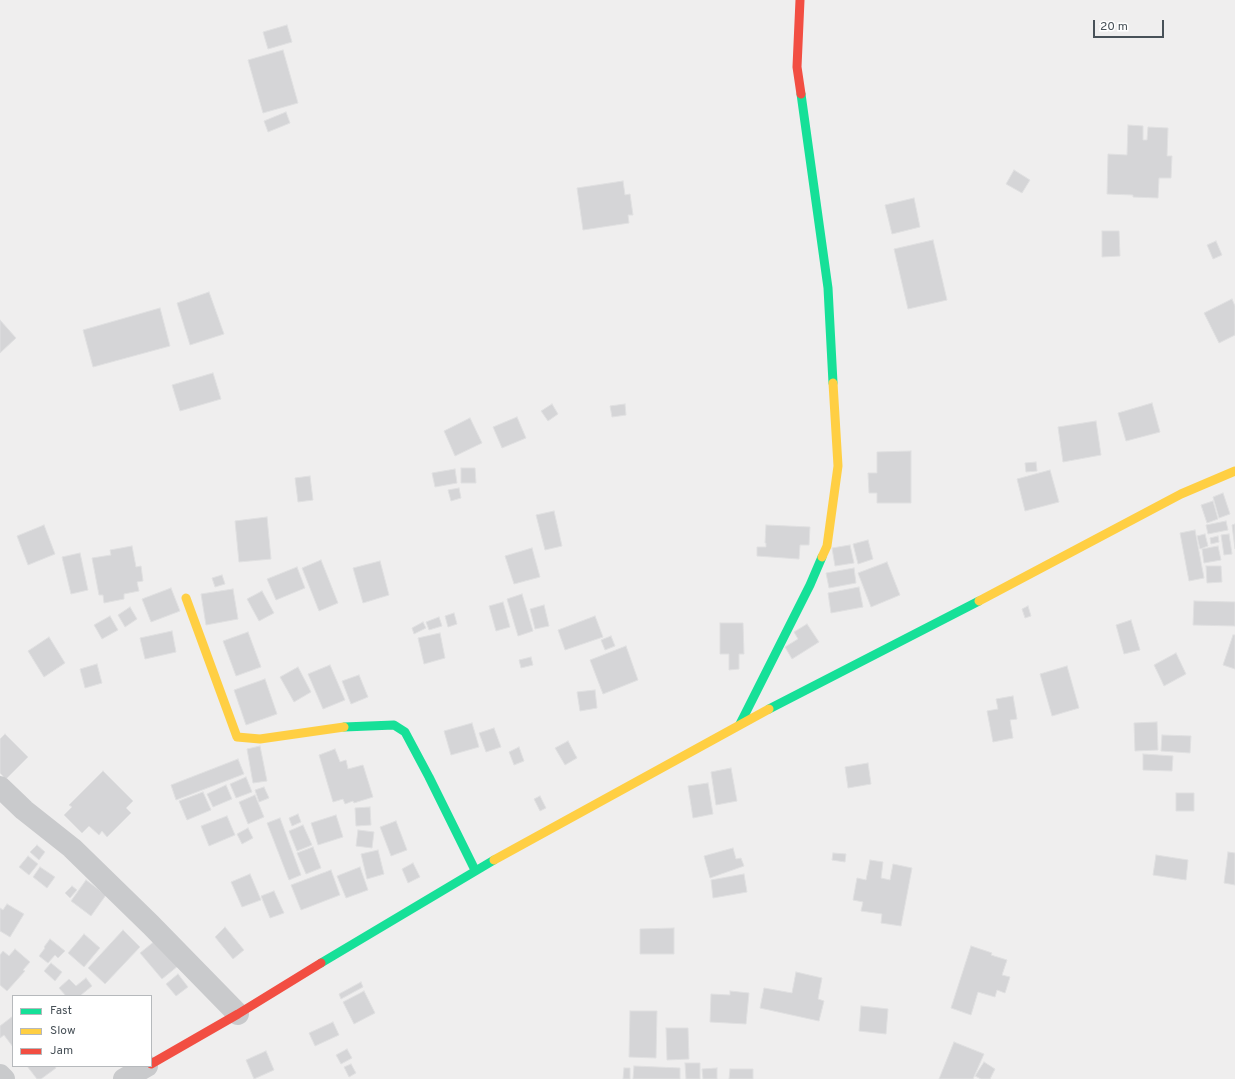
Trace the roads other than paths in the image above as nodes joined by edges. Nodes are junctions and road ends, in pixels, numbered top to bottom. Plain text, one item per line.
1 (800, 0) edge
2 (1235, 470) edge
3 (186, 598) dead end
4 (740, 724) junction
5 (0, 787) edge
6 (475, 870) junction
7 (238, 1014) junction
8 (152, 1063) edge
9 (145, 1067) edge
10 (0, 1075) edge
11 (4, 1079) edge
12 (124, 1079) edge

1 - 4 street
2 - 4 street
3 - 6 street
4 - 6 street
5 - 7 street
6 - 7 street
7 - 8 street
9 - 12 street
10 - 11 street

